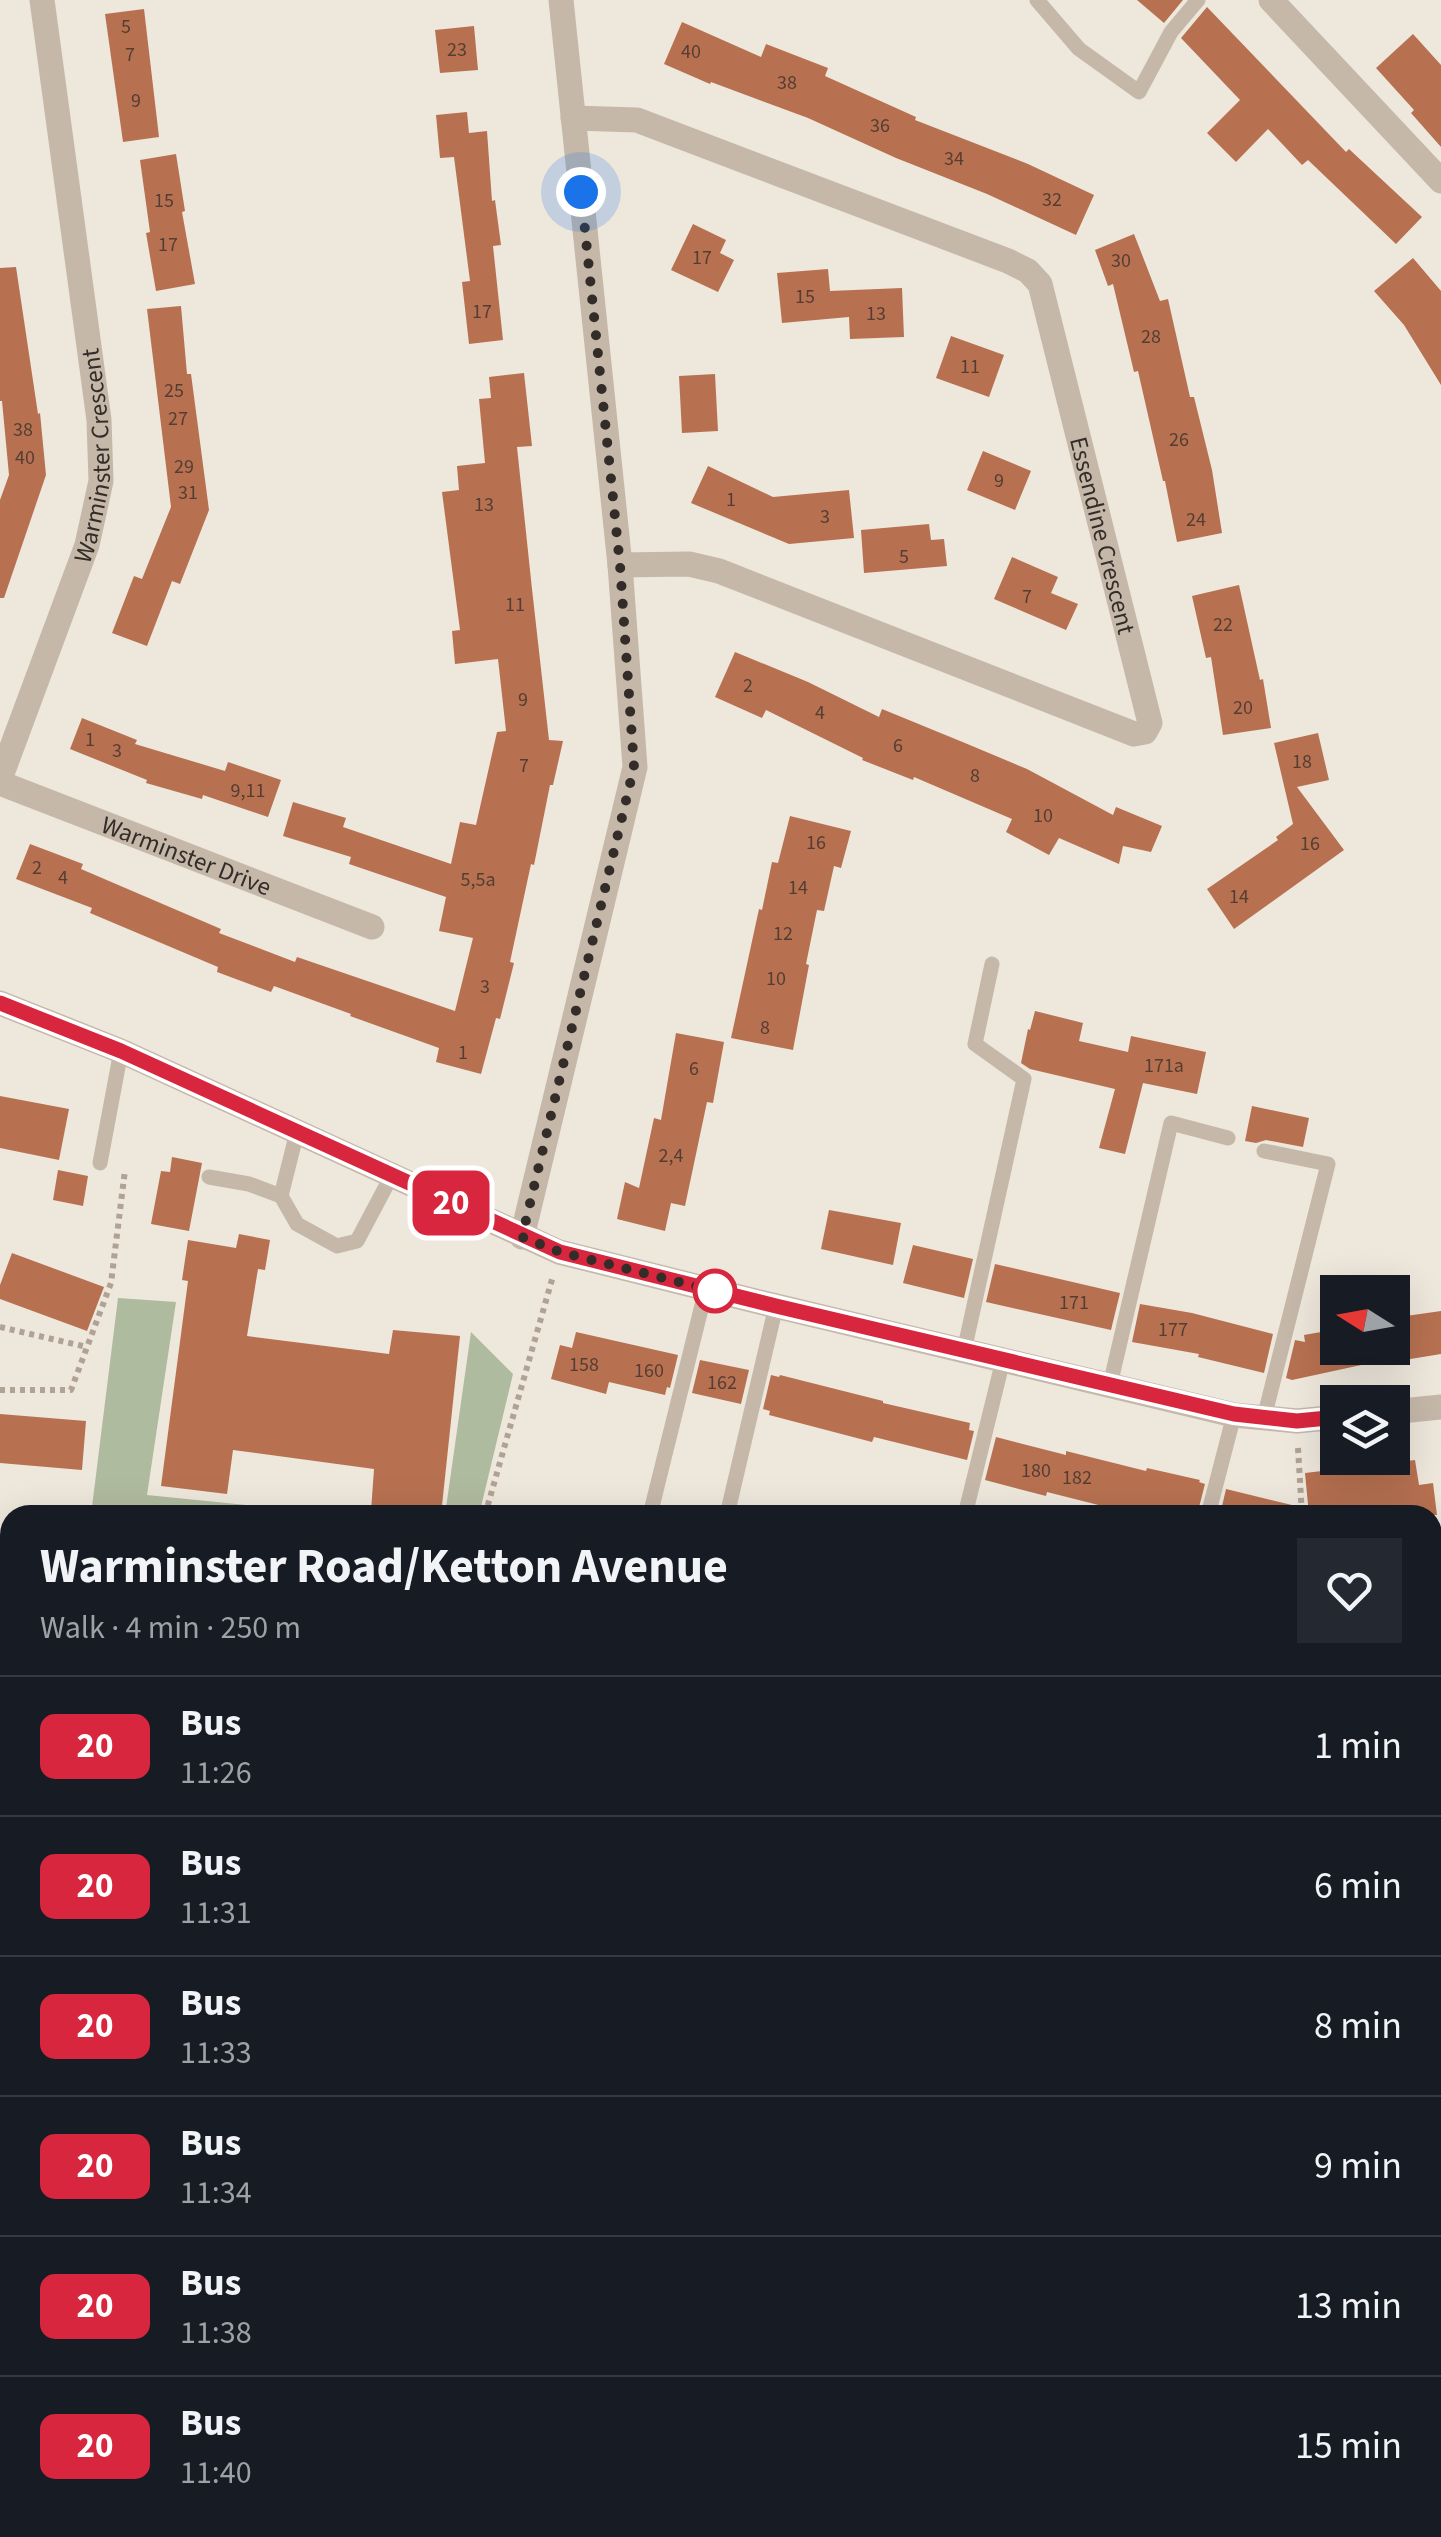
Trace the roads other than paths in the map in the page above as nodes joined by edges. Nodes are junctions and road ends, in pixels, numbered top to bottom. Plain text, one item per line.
1 (42, 0) edge
2 (561, 0) edge
3 (1036, 0) edge
4 (1198, 0) edge
5 (1271, 0) edge
6 (573, 118) junction
7 (1441, 181) edge
8 (620, 565) junction
9 (0, 781) edge
10 (372, 928) dead end
11 (992, 964) dead end
12 (0, 1003) edge
13 (121, 1051) junction
14 (297, 1132) junction
15 (1228, 1138) dead end
16 (1264, 1151) dead end
17 (100, 1163) dead end
18 (392, 1175) junction
19 (209, 1176) dead end
20 (280, 1196) junction
21 (522, 1237) junction
22 (706, 1290) junction
23 (776, 1306) junction
24 (964, 1351) junction
25 (1003, 1360) junction
26 (1110, 1385) junction
27 (1441, 1407) edge
28 (1410, 1410) edge
29 (1234, 1414) junction
30 (1264, 1418) junction
31 (1320, 1419) edge
32 (652, 1505) edge
33 (728, 1505) edge
34 (967, 1505) edge
35 (1211, 1505) edge

1 - 9 street, Warminster Crescent
2 - 6 street
3 - 4 lane
5 - 7 street
6 - 8 street
6 - 8 street, Essendine Crescent
8 - 21 street
9 - 10 street, Warminster Drive
11 - 24 lane
12 - 13 street
13 - 14 street
13 - 17 lane
14 - 18 street
14 - 20 lane
15 - 26 lane
16 - 30 lane
18 - 20 lane
18 - 21 street
19 - 20 lane
21 - 22 street
22 - 23 street
22 - 32 lane
23 - 24 street
23 - 33 lane
24 - 25 street
25 - 26 street
25 - 34 lane
26 - 29 street
27 - 28 street
29 - 30 street
29 - 35 lane
30 - 31 street

